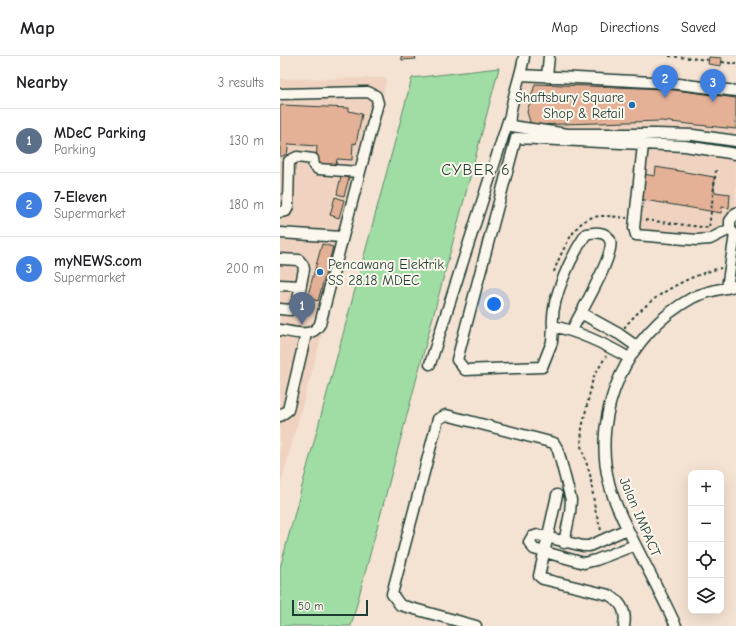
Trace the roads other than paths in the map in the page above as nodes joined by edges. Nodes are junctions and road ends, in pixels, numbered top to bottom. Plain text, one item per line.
1 (524, 56) edge
2 (549, 56) edge
3 (521, 75) junction
4 (547, 77) junction
5 (736, 91) edge
6 (280, 94) edge
7 (509, 118) junction
8 (736, 141) edge
9 (643, 145) junction
10 (736, 154) edge
11 (360, 172) junction
12 (280, 212) edge
13 (736, 213) edge
14 (280, 233) edge
15 (734, 233) edge
16 (342, 237) junction
17 (280, 259) edge
18 (280, 285) edge
19 (300, 286) junction
20 (731, 287) edge
21 (280, 309) edge
22 (581, 313) junction
23 (553, 326) junction
24 (280, 330) edge
25 (572, 330) junction
26 (306, 334) junction
27 (636, 346) junction
28 (629, 358) junction
29 (430, 364) dead end
30 (280, 416) edge
31 (557, 495) dead end
32 (627, 528) junction
33 (547, 538) junction
34 (564, 543) junction
35 (635, 546) junction
36 (543, 552) junction
37 (476, 626) edge
38 (624, 626) edge
39 (676, 626) edge

1 - 3 street
2 - 4 street
3 - 4 street
3 - 7 street
4 - 5 street
6 - 11 street
7 - 8 street
7 - 29 street
9 - 10 street
9 - 15 street
9 - 23 street
11 - 12 street
11 - 16 street
13 - 15 street
14 - 16 street
15 - 20 street
16 - 26 street
17 - 19 street
18 - 19 street
19 - 21 street
20 - 27 street, Jalan IMPACT
22 - 23 street
22 - 25 street
22 - 27 street
23 - 25 street
24 - 26 street
25 - 28 street
26 - 30 street
27 - 28 street, Jalan IMPACT
28 - 32 street, Jalan IMPACT
31 - 33 street
32 - 34 street
32 - 35 street, Jalan IMPACT
33 - 34 street
33 - 36 street
33 - 36 street
34 - 37 street
35 - 36 street
35 - 39 street, Jalan IMPACT
36 - 38 street

